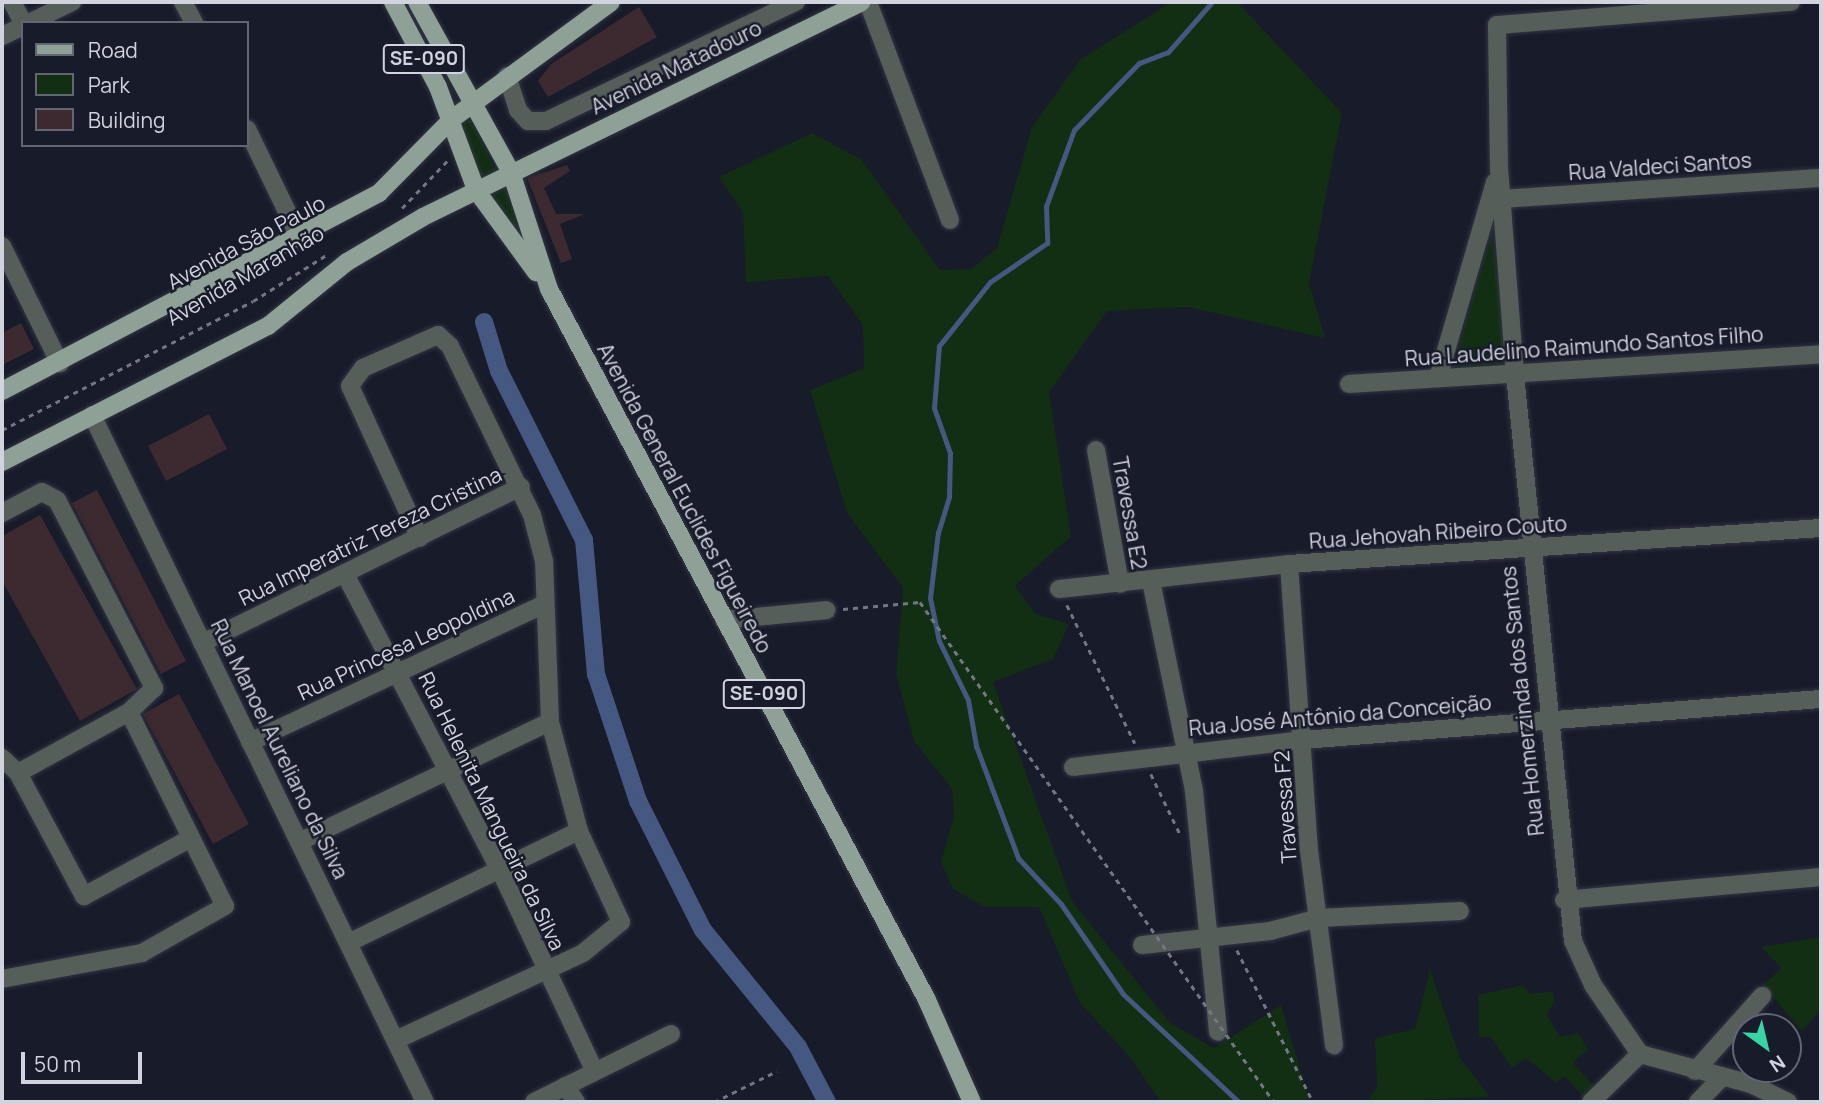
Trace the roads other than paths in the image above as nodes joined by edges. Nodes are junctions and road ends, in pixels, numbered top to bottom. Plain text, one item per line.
1 (12, 2) edge
2 (72, 2) edge
3 (183, 2) edge
4 (393, 2) edge
5 (417, 2) edge
6 (611, 2) edge
7 (796, 2) edge
8 (861, 2) edge
9 (868, 2) edge
10 (1791, 2) edge
11 (22, 21) edge
12 (33, 21) edge
13 (193, 21) edge
14 (21, 25) edge
15 (2, 37) edge
16 (507, 76) junction
17 (472, 103) junction
18 (452, 119) junction
19 (248, 131) edge
20 (1499, 169) junction
21 (511, 172) junction
22 (1821, 178) edge
23 (476, 190) junction
24 (1502, 199) junction
25 (950, 220) dead end
26 (302, 240) junction
27 (2, 246) edge
28 (549, 289) junction
29 (1821, 354) edge
30 (60, 364) junction
31 (1515, 375) junction
32 (1438, 378) junction
33 (1349, 384) dead end
34 (2, 391) edge
35 (92, 415) junction
36 (1096, 450) dead end
37 (2, 462) edge
38 (521, 487) junction
39 (2, 513) edge
40 (1821, 528) edge
41 (420, 538) junction
42 (1530, 550) junction
43 (1289, 564) junction
44 (345, 574) junction
45 (1151, 581) junction
46 (1119, 584) junction
47 (1059, 589) dead end
48 (543, 605) junction
49 (827, 610) road end
50 (724, 620) junction
51 (202, 643) junction
52 (397, 671) junction
53 (1821, 699) edge
54 (129, 712) junction
55 (1547, 720) junction
56 (550, 722) junction
57 (1303, 740) junction
58 (250, 742) junction
59 (1187, 751) junction
60 (2, 758) edge
61 (1073, 767) dead end
62 (445, 770) junction
63 (18, 774) junction
64 (579, 831) junction
65 (191, 838) junction
66 (299, 842) junction
67 (499, 868) junction
68 (1821, 877) edge
69 (1564, 900) junction
70 (1460, 911) dead end
71 (1319, 918) junction
72 (1206, 937) junction
73 (351, 942) junction
74 (1142, 945) dead end
75 (545, 970) junction
76 (2, 979) edge
77 (1762, 996) dead end
78 (1218, 1032) dead end
79 (671, 1034) dead end
80 (398, 1039) junction
81 (1334, 1045) dead end
82 (1640, 1054) junction
83 (594, 1070) junction
84 (1695, 1071) junction
85 (1721, 1078) junction
86 (565, 1086) junction
87 (425, 1102) edge
88 (534, 1102) edge
89 (576, 1102) edge
90 (972, 1102) edge
91 (1591, 1102) edge
92 (1698, 1102) edge
93 (1788, 1102) edge

1 - 11 street
2 - 12 street
3 - 13 street
4 - 18 main road, SE-090
5 - 17 main road, SE-090
6 - 16 main road, Avenida São Paulo
7 - 16 street
8 - 21 main road, Avenida Matadouro
9 - 25 street
10 - 20 street, Rua Homerzinda dos Santos
14 - 15 street
16 - 17 main road, Avenida São Paulo
17 - 18 main road, Avenida São Paulo
17 - 21 main road, SE-090
18 - 23 main road, SE-090
18 - 26 main road, Avenida São Paulo
19 - 26 street
20 - 24 street, Rua Homerzinda dos Santos
20 - 32 street, Rua Homerzinda dos Santos
21 - 23 main road, Avenida Matadouro
21 - 28 main road, Avenida General Euclides Figueiredo / SE-090
22 - 24 street, Rua Valdeci Santos
23 - 28 main road, Avenida General Euclides Figueiredo / SE-090
23 - 35 main road, Avenida Maranhão
24 - 31 street, Rua Homerzinda dos Santos
26 - 30 main road, Avenida São Paulo
27 - 30 street
28 - 50 main road, Avenida General Euclides Figueiredo / SE-090
29 - 31 street, Rua Laudelino Raimundo Santos Filho
30 - 34 main road, Avenida São Paulo
31 - 32 street, Rua Laudelino Raimundo Santos Filho
31 - 42 street, Rua Homerzinda dos Santos
32 - 33 street, Rua Laudelino Raimundo Santos Filho
35 - 37 main road, Avenida Maranhão
35 - 51 street, Rua Manoel Aureliano da Silva
36 - 46 street, Travessa E2
38 - 41 street, Rua Imperatriz Tereza Cristina
38 - 41 street
38 - 48 street
39 - 54 street
40 - 42 street, Rua Jehovah Ribeiro Couto
41 - 44 street, Rua Imperatriz Tereza Cristina
42 - 43 street, Rua Jehovah Ribeiro Couto
42 - 55 street, Rua Homerzinda dos Santos
43 - 45 street, Rua Jehovah Ribeiro Couto
43 - 57 street, Travessa F2
44 - 51 street, Rua Imperatriz Tereza Cristina
44 - 52 street, Rua Helenita Mangueira da Silva
45 - 46 street, Rua Jehovah Ribeiro Couto
45 - 59 street
46 - 47 street, Rua Jehovah Ribeiro Couto
48 - 52 street, Rua Princesa Leopoldina
48 - 56 street
49 - 50 street
50 - 90 main road, Avenida General Euclides Figueiredo / SE-090
51 - 58 street, Rua Manoel Aureliano da Silva
52 - 58 street, Rua Princesa Leopoldina
52 - 62 street, Rua Helenita Mangueira da Silva
53 - 55 street, Rua José Antônio da Conceição
54 - 63 street
54 - 65 street
55 - 57 street, Rua José Antônio da Conceição
55 - 69 street, Rua Homerzinda dos Santos
56 - 62 street
56 - 64 street
57 - 59 street, Rua José Antônio da Conceição
57 - 71 street, Travessa F2
58 - 66 street, Rua Manoel Aureliano da Silva
59 - 61 street, Rua José Antônio da Conceição
59 - 72 street
60 - 63 street
62 - 66 street
62 - 67 street, Rua Helenita Mangueira da Silva
63 - 65 street
64 - 67 street
64 - 75 street
65 - 76 street
66 - 73 street, Rua Manoel Aureliano da Silva
67 - 73 street
67 - 75 street, Rua Helenita Mangueira da Silva
68 - 69 street
69 - 82 street, Rua Homerzinda dos Santos
70 - 71 street
71 - 72 street
71 - 81 street, Travessa F2
72 - 74 street
72 - 78 street
73 - 80 street, Rua Manoel Aureliano da Silva
75 - 80 street
75 - 83 street, Rua Helenita Mangueira da Silva
77 - 84 street
79 - 83 street
80 - 87 street, Rua Manoel Aureliano da Silva
82 - 84 street
82 - 91 street
83 - 86 street
84 - 85 street
85 - 92 street
85 - 93 street
86 - 88 street
86 - 89 street

